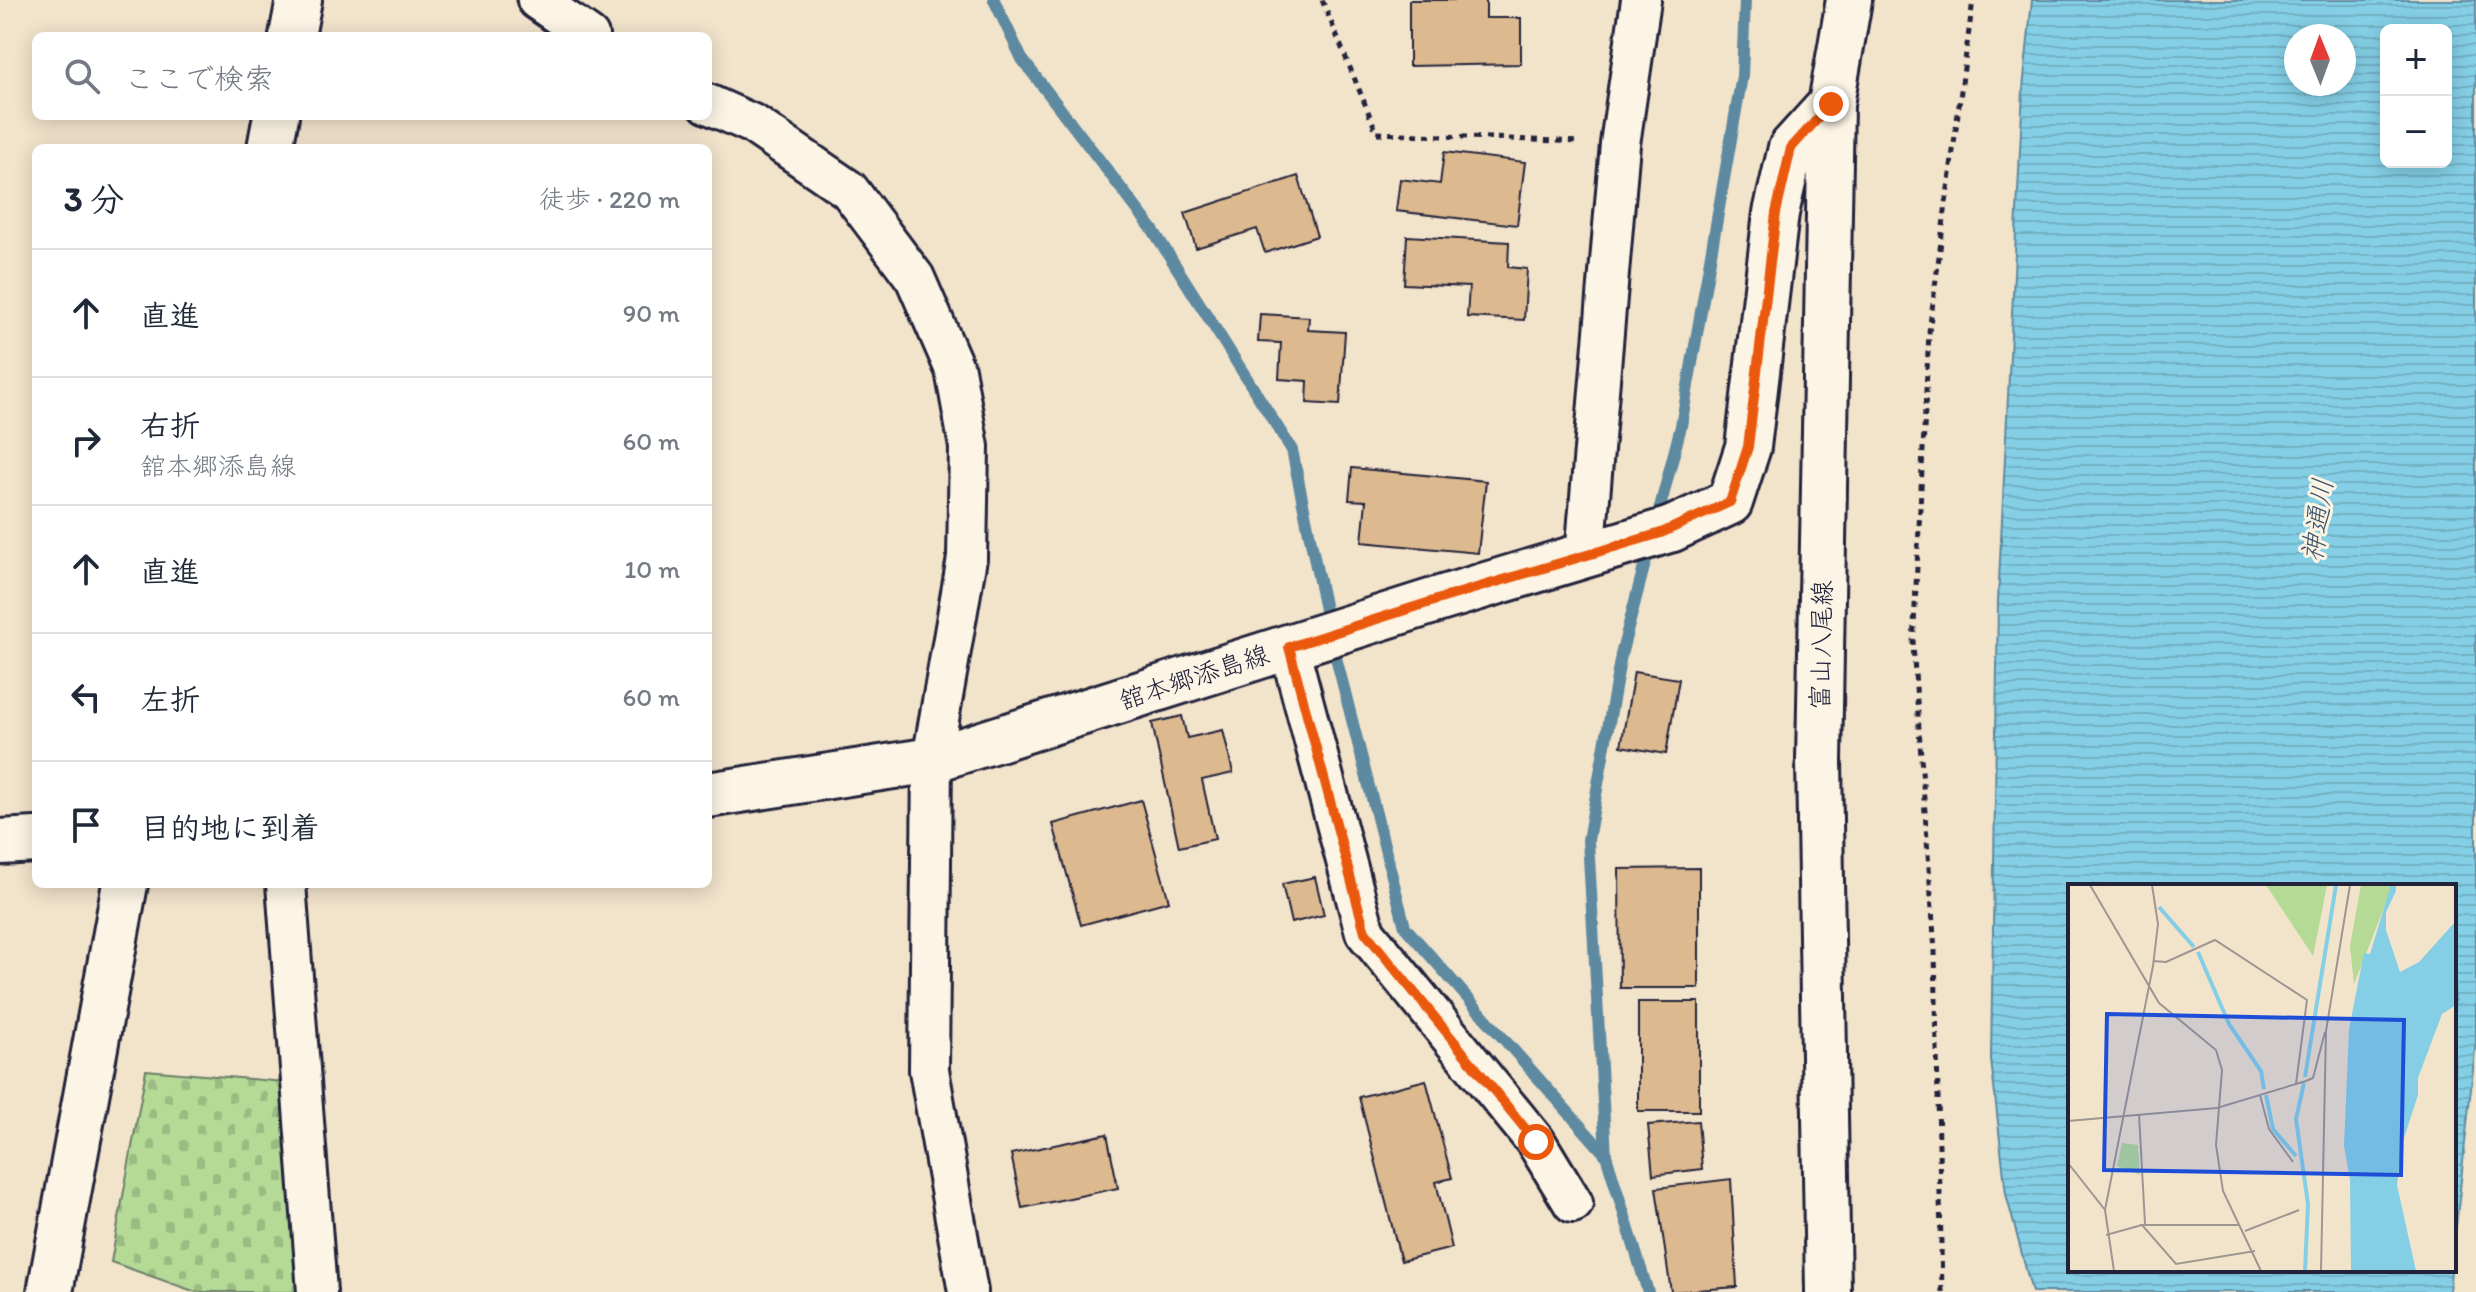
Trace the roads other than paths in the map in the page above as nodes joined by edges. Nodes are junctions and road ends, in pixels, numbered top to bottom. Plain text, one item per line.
1 (299, 0) edge
2 (537, 0) edge
3 (1641, 0) edge
4 (1849, 0) edge
5 (293, 32) edge
6 (583, 32) edge
7 (1831, 104) junction
8 (712, 106) edge
9 (275, 120) edge
10 (271, 144) edge
11 (1602, 550) junction
12 (1289, 647) junction
13 (932, 760) junction
14 (712, 794) edge
15 (32, 840) edge
16 (0, 842) edge
17 (124, 888) edge
18 (286, 888) edge
19 (1573, 1203) dead end
20 (50, 1292) edge
21 (317, 1292) edge
22 (968, 1292) edge
23 (1828, 1292) edge

1 - 5 main road
2 - 6 street
3 - 11 street
4 - 7 main road, 富山八尾線
7 - 11 main road, 舘本郷添島線
7 - 23 main road, 富山八尾線
8 - 13 street
9 - 10 main road
11 - 12 main road, 舘本郷添島線
12 - 13 main road, 舘本郷添島線
12 - 19 street
13 - 14 main road, 舘本郷添島線
13 - 22 street
15 - 16 main road
17 - 20 main road
18 - 21 street

